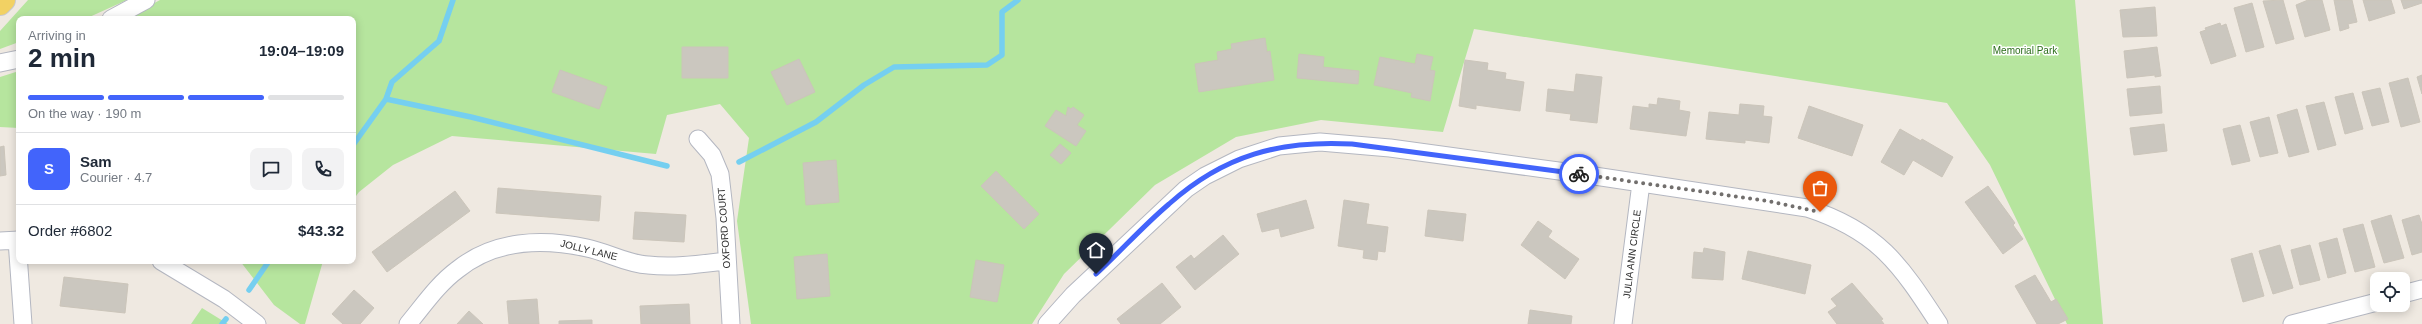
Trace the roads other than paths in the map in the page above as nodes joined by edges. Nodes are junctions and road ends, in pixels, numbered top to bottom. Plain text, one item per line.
1 (4, 0) edge
2 (146, 0) edge
3 (0, 4) edge
4 (117, 16) edge
5 (16, 60) edge
6 (0, 63) edge
7 (698, 139) dead end
8 (1641, 183) junction
9 (12, 240) edge
10 (726, 261) junction
11 (166, 264) edge
12 (2422, 289) edge
13 (2410, 292) edge
14 (2370, 304) edge
15 (23, 324) edge
16 (257, 324) edge
17 (408, 324) edge
18 (731, 324) edge
19 (1048, 324) edge
20 (1623, 324) edge
21 (1939, 324) edge
22 (2292, 324) edge

1 - 3 main road
2 - 4 street
5 - 6 street
7 - 10 street, OXFORD COURT
8 - 19 street
8 - 20 street, JULIA ANN CIRCLE
8 - 21 street
9 - 15 street
10 - 17 street, JOLLY LANE
10 - 18 street, OXFORD COURT
11 - 16 street
12 - 13 street
14 - 22 street

